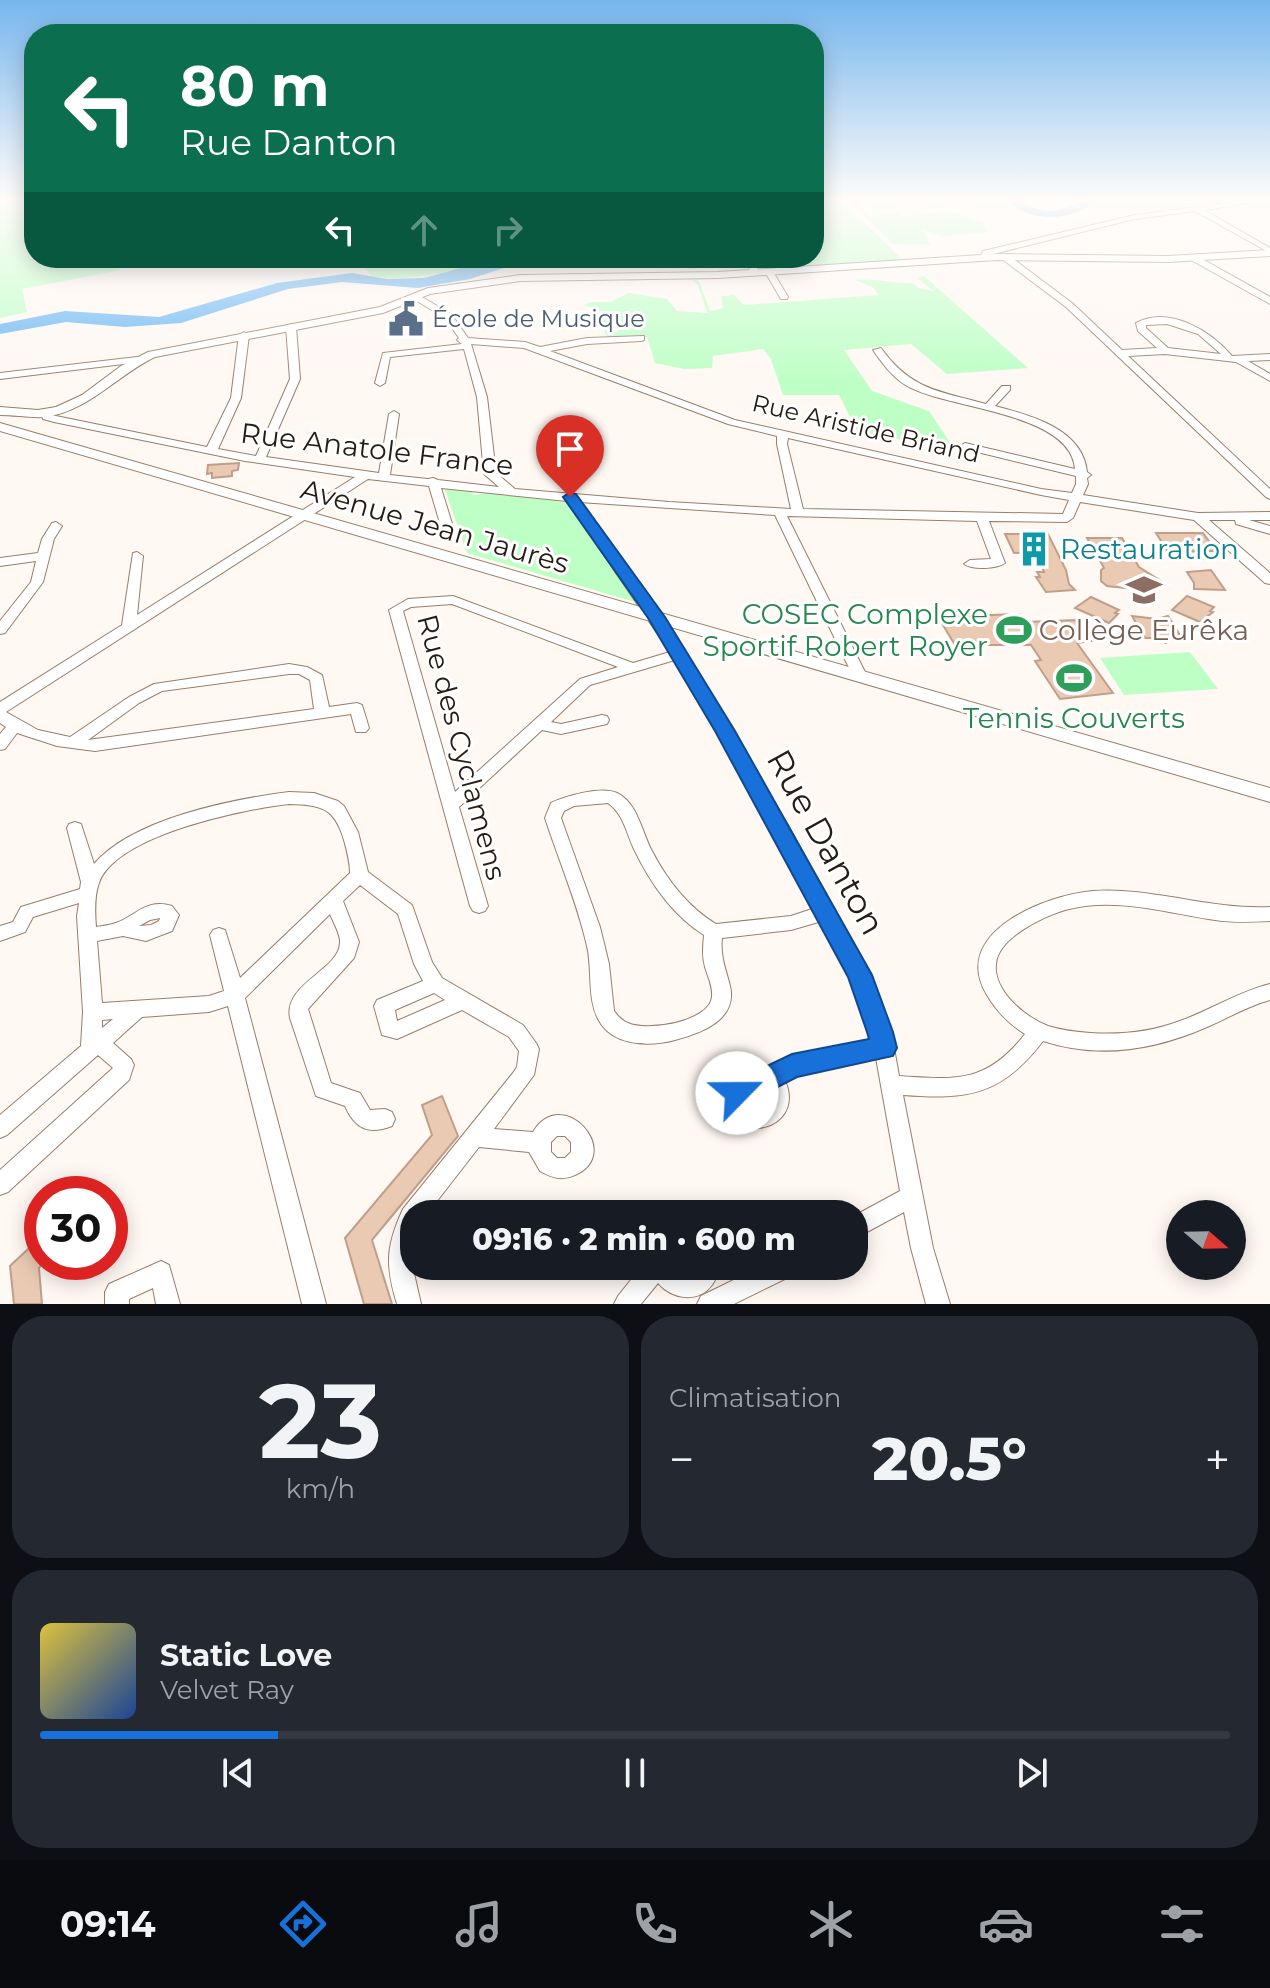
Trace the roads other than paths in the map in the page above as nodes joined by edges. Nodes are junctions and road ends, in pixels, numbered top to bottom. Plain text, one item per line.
1 (925, 262) edge
2 (1011, 262) edge
3 (1201, 262) edge
4 (755, 268) edge
5 (780, 268) edge
6 (784, 271) junction
7 (769, 272) junction
8 (752, 273) junction
9 (420, 294) junction
10 (784, 297) dead end
11 (1270, 301) edge
12 (291, 327) junction
13 (244, 335) junction
14 (641, 338) dead end
15 (464, 343) junction
16 (541, 350) junction
17 (878, 350) dead end
18 (1165, 351) junction
19 (1120, 353) junction
20 (1270, 357) edge
21 (1233, 359) junction
22 (137, 360) junction
23 (0, 376) edge
24 (1270, 378) edge
25 (380, 383) dead end
26 (1006, 388) dead end
27 (989, 406) junction
28 (0, 411) edge
29 (46, 413) junction
30 (394, 414) dead end
31 (0, 427) edge
32 (783, 434) junction
33 (965, 446) dead end
34 (211, 451) junction
35 (260, 459) junction
36 (368, 474) junction
37 (490, 474) junction
38 (384, 475) junction
39 (1085, 475) junction
40 (433, 481) junction
41 (468, 485) junction
42 (510, 490) junction
43 (1270, 495) edge
44 (570, 497) junction
45 (1080, 499) junction
46 (779, 512) junction
47 (798, 513) junction
48 (302, 515) junction
49 (1250, 516) junction
50 (1270, 516) edge
51 (1198, 517) junction
52 (1228, 517) junction
53 (982, 519) junction
54 (56, 526) dead end
55 (1266, 529) edge
56 (448, 530) dead end
57 (44, 556) junction
58 (137, 556) dead end
59 (0, 562) edge
60 (970, 564) dead end
61 (1270, 580) edge
62 (656, 617) junction
63 (129, 626) junction
64 (0, 630) edge
65 (678, 654) junction
66 (630, 667) junction
67 (860, 676) junction
68 (1, 709) edge
69 (322, 713) junction
70 (602, 720) dead end
71 (539, 724) junction
72 (14, 727) junction
73 (361, 728) dead end
74 (73, 743) junction
75 (0, 745) edge
76 (1270, 795) edge
77 (451, 805) junction
78 (75, 828) dead end
79 (359, 875) junction
80 (88, 888) junction
81 (334, 901) junction
82 (479, 906) dead end
83 (827, 912) junction
84 (1270, 914) edge
85 (125, 928) dead end
86 (714, 932) junction
87 (0, 934) edge
88 (219, 935) dead end
89 (88, 936) junction
90 (435, 984) junction
91 (1270, 992) edge
92 (235, 995) junction
93 (464, 1000) junction
94 (138, 1009) junction
95 (93, 1012) junction
96 (1039, 1031) junction
97 (95, 1046) junction
98 (884, 1048) junction
99 (768, 1080) dead end
100 (892, 1085) junction
101 (385, 1119) dead end
102 (0, 1128) edge
103 (475, 1137) junction
104 (540, 1143) dead end
105 (0, 1184) edge
106 (912, 1196) junction
107 (868, 1220) edge
108 (645, 1280) edge
109 (668, 1280) edge
110 (703, 1280) edge
111 (758, 1280) edge
112 (117, 1304) edge
113 (168, 1304) edge
114 (314, 1304) edge
115 (409, 1304) edge
116 (626, 1304) edge
117 (709, 1304) edge
118 (938, 1304) edge

1 - 6 main road
2 - 19 street
3 - 11 street
4 - 8 street
5 - 6 street
6 - 7 main road
7 - 8 main road
7 - 10 street
8 - 9 main road
9 - 12 main road
9 - 15 street
12 - 13 main road
12 - 35 street
13 - 22 main road
13 - 34 street
14 - 16 street
15 - 16 street, Rue Aristide Briand
15 - 25 street, Rue Aristide Briand
15 - 37 street
16 - 32 street, Rue Aristide Briand
17 - 27 street
18 - 19 street
18 - 21 street
18 - 21 street
19 - 43 street
20 - 21 street
21 - 24 street
22 - 23 street
22 - 29 main road
26 - 27 street
27 - 39 street
28 - 29 main road
29 - 34 street, Rue Anatole France
30 - 38 street
31 - 48 main road, Avenue Jean Jaurès
32 - 45 street, Rue Aristide Briand
32 - 47 street
33 - 39 street
34 - 35 street, Rue Anatole France
35 - 36 street, Rue Anatole France
36 - 38 street, Rue Anatole France
36 - 48 street
37 - 41 street
37 - 42 street
38 - 40 street, Rue Anatole France
39 - 45 street
40 - 41 street, Rue Anatole France
40 - 56 street
41 - 42 street, Rue Anatole France
42 - 44 street, Rue Anatole France
44 - 46 street, Rue Anatole France
44 - 62 street, Rue Danton
45 - 51 street, Rue Aristide Briand
45 - 53 street, Rue Anatole France
46 - 47 street, Rue Anatole France
46 - 67 street
47 - 53 street, Rue Anatole France
48 - 62 main road, Avenue Jean Jaurès
48 - 63 street
49 - 50 street, Rue Aristide Briand
49 - 52 street, Rue Aristide Briand
49 - 55 street
51 - 52 street, Rue Aristide Briand
51 - 61 street
52 - 55 street
53 - 60 street
54 - 57 street
57 - 59 street
57 - 64 street
58 - 63 street
62 - 65 street, Rue Danton
62 - 67 main road, Avenue Jean Jaurès
63 - 68 street
65 - 66 street
65 - 83 street, Rue Danton
66 - 71 street
66 - 77 street, Rue des Cyclamens
67 - 76 main road, Avenue Jean Jaurès
68 - 72 street
69 - 73 street
69 - 74 street
69 - 74 street
70 - 71 street
71 - 77 street
72 - 74 street
72 - 75 street
77 - 82 street, Rue des Cyclamens
78 - 80 street
79 - 80 street
79 - 81 street
79 - 90 street
80 - 87 street
80 - 89 street
81 - 92 street
81 - 101 street
83 - 86 street
83 - 98 street, Rue Danton
84 - 96 street
85 - 89 street
86 - 86 street
88 - 92 street
89 - 95 street
90 - 93 street
90 - 93 street
91 - 96 street
92 - 94 street
92 - 114 street
93 - 103 street
94 - 95 street
94 - 97 street
95 - 97 street
96 - 100 street
97 - 102 street
97 - 105 street
98 - 99 street
98 - 100 street, Rue Danton
100 - 106 street, Rue Danton
103 - 104 street
103 - 115 street
106 - 107 street
106 - 118 street, Rue Danton
108 - 116 street
109 - 110 street
111 - 117 street
112 - 113 street

